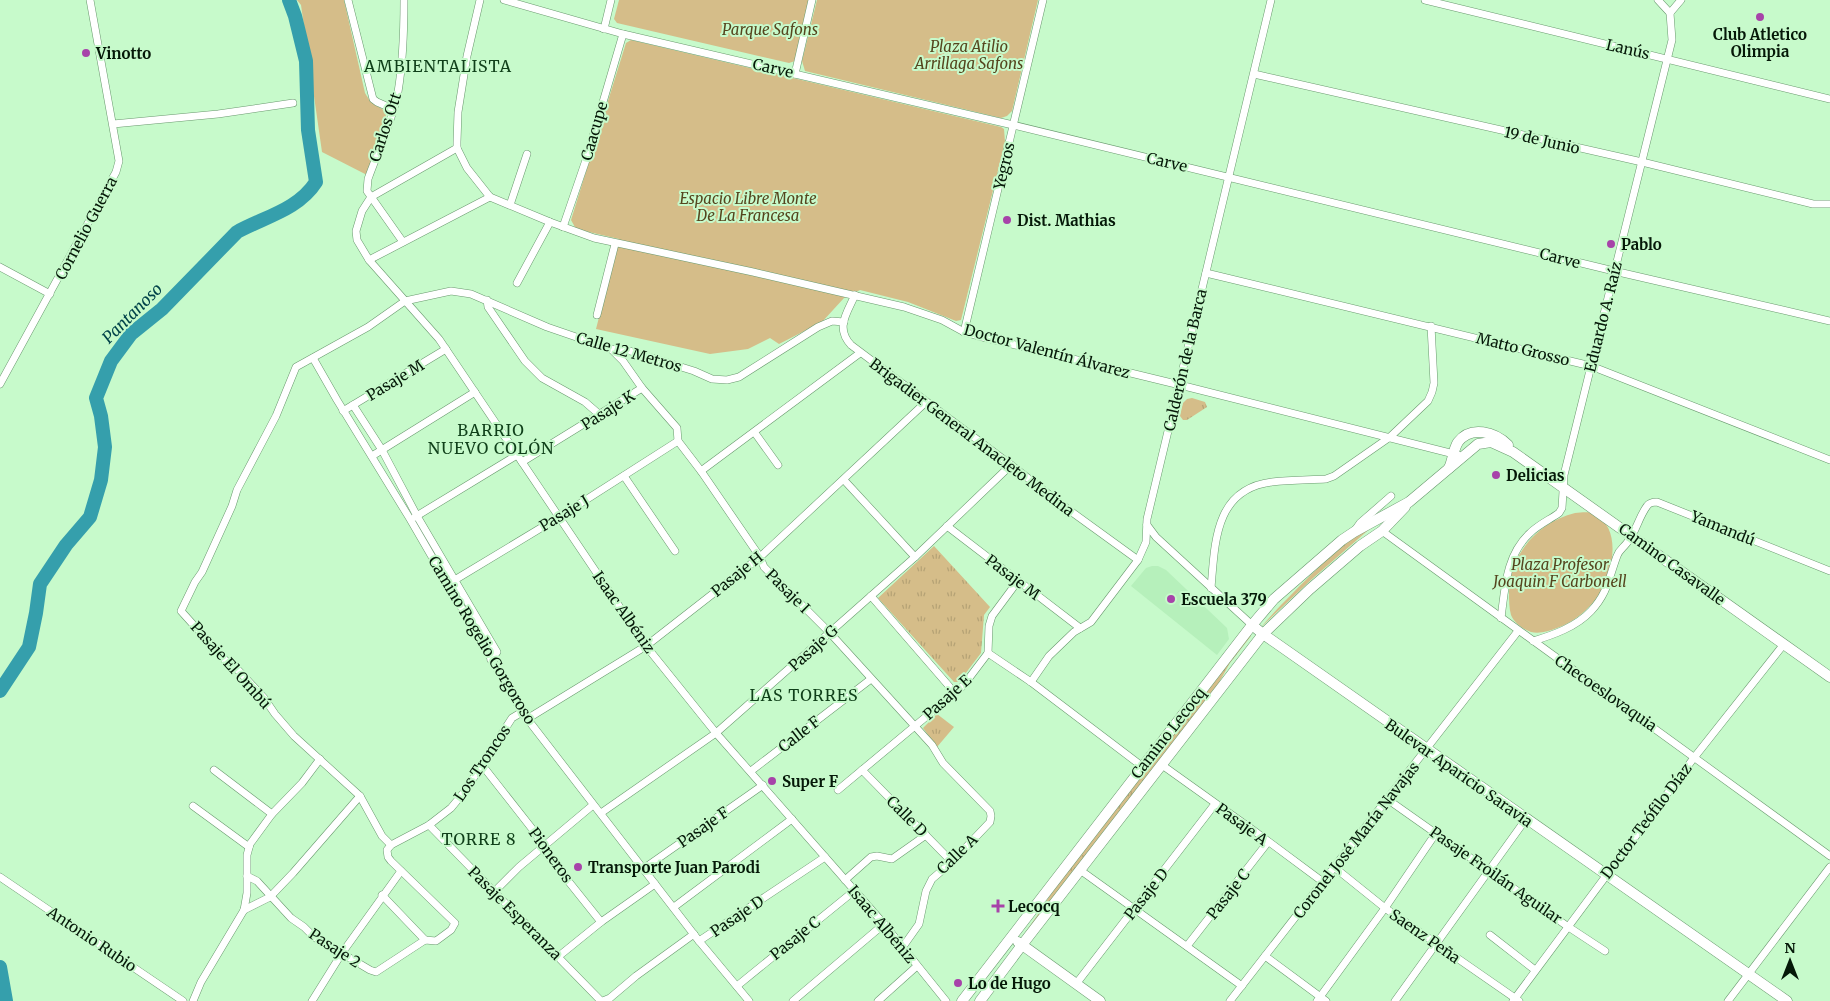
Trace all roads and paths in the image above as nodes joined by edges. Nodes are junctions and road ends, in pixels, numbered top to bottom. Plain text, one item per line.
1 (90, 0) edge
2 (348, 0) edge
3 (404, 0) edge
4 (480, 0) edge
5 (504, 0) edge
6 (611, 0) edge
7 (812, 0) edge
8 (1043, 0) edge
9 (1272, 0) edge
10 (1425, 0) edge
11 (1658, 0) edge
12 (1681, 0) edge
13 (1670, 13) junction
14 (604, 29) junction
15 (623, 34) junction
16 (1667, 58) junction
17 (794, 74) junction
18 (1254, 74) junction
19 (1830, 99) edge
20 (293, 104) dead end
21 (393, 108) junction
22 (113, 124) junction
23 (1013, 125) junction
24 (457, 148) junction
25 (527, 154) dead end
26 (1642, 162) junction
27 (1229, 177) junction
28 (371, 197) junction
29 (490, 197) junction
30 (1830, 204) edge
31 (510, 205) junction
32 (550, 222) junction
33 (563, 227) junction
34 (403, 242) junction
35 (614, 244) junction
36 (369, 260) junction
37 (0, 267) edge
38 (1614, 271) junction
39 (1206, 273) junction
40 (517, 283) dead end
41 (50, 294) junction
42 (855, 295) junction
43 (486, 300) junction
44 (405, 301) junction
45 (597, 315) dead end
46 (1830, 321) edge
47 (844, 322) junction
48 (1431, 326) junction
49 (964, 332) junction
50 (446, 349) junction
51 (611, 349) junction
52 (860, 353) junction
53 (313, 358) junction
54 (1591, 366) junction
55 (0, 384) edge
56 (1180, 385) junction
57 (642, 388) junction
58 (475, 392) junction
59 (926, 402) junction
60 (353, 405) junction
61 (343, 411) junction
62 (600, 416) junction
63 (754, 433) junction
64 (1390, 438) junction
65 (678, 441) junction
66 (382, 450) junction
67 (1513, 452) junction
68 (517, 455) junction
69 (1458, 455) junction
70 (372, 456) junction
71 (1830, 460) edge
72 (522, 462) junction
73 (778, 465) dead end
74 (1011, 465) junction
75 (701, 471) junction
76 (624, 476) junction
77 (844, 480) junction
78 (1563, 487) junction
79 (1391, 496) dead end
80 (1409, 502) junction
81 (559, 517) junction
82 (414, 518) junction
83 (1147, 525) junction
84 (947, 526) junction
85 (1382, 531) junction
86 (1354, 532) junction
87 (1632, 536) junction
88 (675, 551) dead end
89 (760, 557) junction
90 (915, 557) junction
91 (1138, 560) junction
92 (1830, 571) edge
93 (1018, 581) junction
94 (451, 582) junction
95 (1211, 588) junction
96 (871, 596) junction
97 (1501, 618) junction
98 (1252, 625) junction
99 (1080, 628) junction
100 (1518, 631) junction
101 (830, 633) junction
102 (1263, 634) junction
103 (1533, 641) junction
104 (1784, 644) junction
105 (646, 646) junction
106 (988, 653) junction
107 (1830, 678) edge
108 (871, 679) junction
109 (1031, 682) junction
110 (955, 693) junction
111 (522, 712) junction
112 (527, 719) junction
113 (915, 726) junction
114 (716, 733) junction
115 (1426, 750) junction
116 (1695, 757) junction
117 (320, 759) junction
118 (1162, 765) junction
119 (482, 766) junction
120 (1143, 767) junction
121 (214, 770) dead end
122 (862, 770) junction
123 (751, 772) junction
124 (763, 786) junction
125 (838, 790) dead end
126 (360, 796) junction
127 (1388, 799) junction
128 (1215, 804) junction
129 (593, 805) junction
130 (193, 806) dead end
131 (272, 814) junction
132 (601, 814) junction
133 (991, 816) joint
134 (792, 819) junction
135 (1526, 820) junction
136 (429, 825) junction
137 (1436, 833) junction
138 (926, 835) junction
139 (1268, 842) junction
140 (392, 844) junction
141 (249, 848) junction
142 (541, 848) junction
143 (1830, 856) edge
144 (825, 857) junction
145 (952, 862) junction
146 (1830, 867) edge
147 (644, 868) junction
148 (1334, 868) junction
149 (1080, 870) junction
150 (1488, 870) junction
151 (401, 871) junction
152 (1605, 875) junction
153 (247, 876) junction
154 (0, 877) edge
155 (845, 880) junction
156 (1323, 882) junction
157 (655, 884) junction
158 (854, 891) junction
159 (494, 892) junction
160 (382, 895) junction
161 (270, 897) junction
162 (674, 907) junction
163 (1135, 908) junction
164 (1385, 908) junction
165 (244, 910) junction
166 (601, 922) junction
167 (884, 924) junction
168 (1567, 926) junction
169 (694, 934) junction
170 (1490, 935) dead end
171 (1011, 937) junction
172 (425, 940) junction
173 (699, 941) junction
174 (1022, 944) junction
175 (1436, 944) junction
176 (1187, 946) junction
177 (902, 948) junction
178 (1605, 951) dead end
179 (342, 953) junction
180 (559, 956) junction
181 (1265, 956) junction
182 (917, 966) junction
183 (1535, 970) junction
184 (1748, 974) junction
185 (1076, 984) junction
186 (737, 986) junction
187 (1242, 986) junction
188 (1321, 1000) edge
189 (1515, 1000) edge
190 (183, 1001) edge
191 (193, 1001) edge
192 (312, 1001) edge
193 (602, 1001) edge
194 (749, 1001) edge
195 (793, 1001) edge
196 (878, 1001) edge
197 (946, 1001) edge
198 (962, 1001) edge
199 (980, 1001) edge
200 (1100, 1001) edge
201 (1230, 1001) edge
202 (1396, 1001) edge
203 (1728, 1001) edge
204 (1787, 1001) edge

1 - 22 street, Cornelio Guerra
2 - 21 street
3 - 21 street, Carlos Ott
4 - 24 street
5 - 14 street, Carve
6 - 14 street
7 - 17 street
8 - 23 street, Yegros
9 - 18 street, Calderón de la Barca
10 - 16 street, Lanús
11 - 13 street
12 - 13 street
13 - 16 street, Eduardo A. Raíz
14 - 15 street, Carve
15 - 17 street, Carve
15 - 33 street, Caacupe
16 - 19 street, Lanús
16 - 26 street, Eduardo A. Raíz
17 - 23 street, Carve
18 - 26 street, 19 de Junio
18 - 27 street, Calderón de la Barca
20 - 22 street
21 - 28 street, Carlos Ott
22 - 41 street, Cornelio Guerra
23 - 27 street, Carve
23 - 49 street, Yegros
24 - 28 street
24 - 29 street
25 - 31 street
26 - 30 street, 19 de Junio
26 - 38 street, Eduardo A. Raíz
27 - 38 street, Carve
27 - 39 street, Calderón de la Barca
28 - 34 street
28 - 36 street, Isaac Albéniz
29 - 31 street, Doctor Valentín Álvarez
29 - 34 street
31 - 32 street, Doctor Valentín Álvarez
32 - 33 street, Doctor Valentín Álvarez
32 - 40 street
33 - 35 street, Doctor Valentín Álvarez
34 - 36 street
35 - 42 street, Doctor Valentín Álvarez
35 - 45 street
36 - 44 street, Isaac Albéniz
37 - 41 street
38 - 46 street, Carve
38 - 54 street, Eduardo A. Raíz
39 - 48 street, Matto Grosso
39 - 56 street, Calderón de la Barca
41 - 55 street, Cornelio Guerra
42 - 47 street
42 - 49 street, Doctor Valentín Álvarez
43 - 44 street, Calle 12 Metros
43 - 51 street, Calle 12 Metros
43 - 62 street
44 - 50 street, Isaac Albéniz
44 - 53 street
47 - 51 street, Calle 12 Metros
47 - 52 street, Brigadier General Anacleto Medina
48 - 54 street, Matto Grosso
48 - 64 street
49 - 56 street, Doctor Valentín Álvarez
50 - 58 street, Isaac Albéniz
50 - 60 street, Pasaje M
51 - 57 street, Pasaje I
52 - 59 street, Brigadier General Anacleto Medina
52 - 63 street
53 - 61 street, Camino Rogelio Gorgoroso
53 - 117 street, Pasaje El Ombú
54 - 71 street, Matto Grosso
54 - 78 street, Eduardo A. Raíz
56 - 64 street, Doctor Valentín Álvarez
56 - 83 street, Calderón de la Barca
57 - 62 street, Pasaje K
57 - 65 street, Pasaje I
58 - 66 street
58 - 68 street, Isaac Albéniz
59 - 74 street, Brigadier General Anacleto Medina
59 - 77 street, Pasaje H
60 - 61 street, Pasaje M
60 - 66 street
61 - 70 street, Camino Rogelio Gorgoroso
62 - 72 street, Pasaje K
63 - 73 street
63 - 75 street
64 - 69 street, Doctor Valentín Álvarez
64 - 95 street
65 - 75 street, Pasaje I
65 - 76 street, Pasaje J
66 - 70 street
66 - 82 street
67 - 69 street
67 - 69 street, Camino Lecocq
67 - 78 street, Camino Casavalle
68 - 72 street, Isaac Albéniz
68 - 82 street
69 - 80 street, Camino Lecocq
70 - 82 street, Camino Rogelio Gorgoroso
72 - 81 street, Isaac Albéniz
74 - 84 street, Pasaje G
74 - 91 street, Brigadier General Anacleto Medina
75 - 89 street, Pasaje I
76 - 81 street, Pasaje J
76 - 88 street
77 - 89 street, Pasaje H
77 - 90 street
78 - 87 street, Camino Casavalle
78 - 97 street, Eduardo A. Raíz
79 - 86 street
80 - 85 street, Camino Lecocq
80 - 86 street, Camino Lecocq
81 - 94 street, Pasaje J
81 - 105 street, Isaac Albéniz
82 - 94 street, Camino Rogelio Gorgoroso
83 - 91 street, Calderón de la Barca
83 - 95 street, Bulevar Aparicio Saravia
84 - 90 street, Pasaje G
84 - 93 street, Pasaje M
85 - 97 street, Checoeslovaquia
85 - 102 street, Camino Lecocq
86 - 98 street, Camino Lecocq
87 - 92 street, Yamandú
87 - 103 street
87 - 104 street, Camino Casavalle
89 - 101 street, Pasaje I
89 - 105 street, Pasaje H
90 - 96 street, Pasaje G
91 - 99 street, Calderón de la Barca
93 - 99 street, Pasaje M
93 - 106 street
94 - 111 street, Camino Rogelio Gorgoroso
95 - 98 street, Bulevar Aparicio Saravia
96 - 101 street, Pasaje G
96 - 110 street
97 - 100 street, Checoeslovaquia
98 - 102 street, Bulevar Aparicio Saravia
98 - 120 street, Camino Lecocq
99 - 109 street, Calderón de la Barca
100 - 103 street, Checoeslovaquia
100 - 115 street, Coronel José María Navajas
101 - 108 street, Pasaje I
101 - 114 street, Pasaje G
102 - 115 street, Bulevar Aparicio Saravia
102 - 118 street, Camino Lecocq
103 - 116 street, Checoeslovaquia
104 - 107 street, Camino Casavalle
104 - 116 street, Doctor Teófilo Díaz
105 - 112 street, Pasaje H
105 - 114 street, Isaac Albéniz
106 - 109 street
106 - 110 street, Pasaje E
108 - 113 street, Pasaje I
108 - 123 street, Calle F
109 - 120 street
110 - 113 street, Pasaje E
111 - 112 street, Camino Rogelio Gorgoroso
111 - 119 street, Los Troncos
112 - 129 street, Camino Rogelio Gorgoroso
113 - 122 street, Pasaje E
113 - 133 street, Pasaje I
114 - 123 street, Isaac Albéniz
114 - 132 street, Pasaje G
115 - 127 street, Coronel José María Navajas
115 - 135 street, Bulevar Aparicio Saravia
116 - 143 street, Checoeslovaquia
116 - 152 street, Doctor Teófilo Díaz
117 - 126 street, Pasaje El Ombú
117 - 131 street
118 - 128 street, Pasaje A
118 - 149 street, Camino Lecocq
119 - 136 street, Los Troncos
119 - 142 street, Pioneros
120 - 171 street, Camino Lecocq
121 - 131 street
122 - 125 street, Pasaje E
122 - 138 street, Calle D
123 - 124 street, Isaac Albéniz
124 - 134 street, Isaac Albéniz
124 - 147 street, Pasaje F
126 - 140 street, Pasaje El Ombú
126 - 161 street
127 - 137 street, Pasaje Froilán Aguilar
127 - 148 street, Coronel José María Navajas
128 - 139 street, Pasaje A
128 - 163 street, Pasaje D
129 - 132 street, Camino Rogelio Gorgoroso
129 - 142 street
130 - 141 street
131 - 141 street
132 - 147 street, Camino Rogelio Gorgoroso
133 - 145 street, Calle A
134 - 144 street, Isaac Albéniz
134 - 162 street
135 - 150 street
135 - 152 street, Bulevar Aparicio Saravia
136 - 140 street, Los Troncos
136 - 159 street, Pasaje Esperanza
137 - 150 street, Pasaje Froilán Aguilar
137 - 164 street
138 - 145 street, Calle D
138 - 155 street
139 - 156 street, Pasaje A
139 - 176 street, Pasaje C
140 - 151 street
141 - 153 street
142 - 159 street
142 - 166 street, Pioneros
144 - 155 street, Isaac Albéniz
144 - 173 street, Pasaje D
145 - 177 street, Calle A
146 - 184 street
147 - 157 street, Camino Rogelio Gorgoroso
148 - 156 street, Coronel José María Navajas
148 - 164 street, Saenz Peña
149 - 163 street
149 - 174 street, Camino Lecocq
150 - 168 street, Pasaje Froilán Aguilar
150 - 175 street
151 - 160 street
151 - 172 street, Pasaje 2
152 - 168 street, Doctor Teófilo Díaz
152 - 184 street, Bulevar Aparicio Saravia
153 - 161 street, Pasaje 2
153 - 165 street
154 - 190 street, Antonio Rubio
155 - 158 street, Isaac Albéniz
156 - 181 street, Coronel José María Navajas
157 - 162 street, Camino Rogelio Gorgoroso
157 - 166 street
158 - 167 street, Isaac Albéniz
158 - 186 street, Pasaje C
159 - 180 street, Pasaje Esperanza
160 - 172 street
160 - 179 street
161 - 165 street
161 - 179 street, Pasaje 2
162 - 169 street, Camino Rogelio Gorgoroso
163 - 176 street
163 - 185 street, Pasaje D
164 - 175 street, Saenz Peña
164 - 188 street
165 - 191 street
166 - 180 street
167 - 177 street, Isaac Albéniz
167 - 195 street
168 - 178 street, Pasaje Froilán Aguilar
168 - 183 street, Doctor Teófilo Díaz
169 - 173 street, Camino Rogelio Gorgoroso
169 - 193 street, Pasaje D
170 - 183 street
171 - 174 street
171 - 198 street, Camino Lecocq
172 - 179 street, Pasaje 2
173 - 186 street, Camino Rogelio Gorgoroso
174 - 185 street
174 - 199 street, Camino Lecocq
175 - 189 street, Saenz Peña
175 - 202 street
176 - 187 street
177 - 182 street, Isaac Albéniz
179 - 192 street
180 - 193 street, Pasaje Esperanza
181 - 187 street, Coronel José María Navajas
181 - 188 street
182 - 196 street
182 - 197 street, Isaac Albéniz
183 - 189 street, Doctor Teófilo Díaz
184 - 203 street
184 - 204 street, Bulevar Aparicio Saravia
185 - 200 street
186 - 194 street, Camino Rogelio Gorgoroso
187 - 201 street, Coronel José María Navajas

